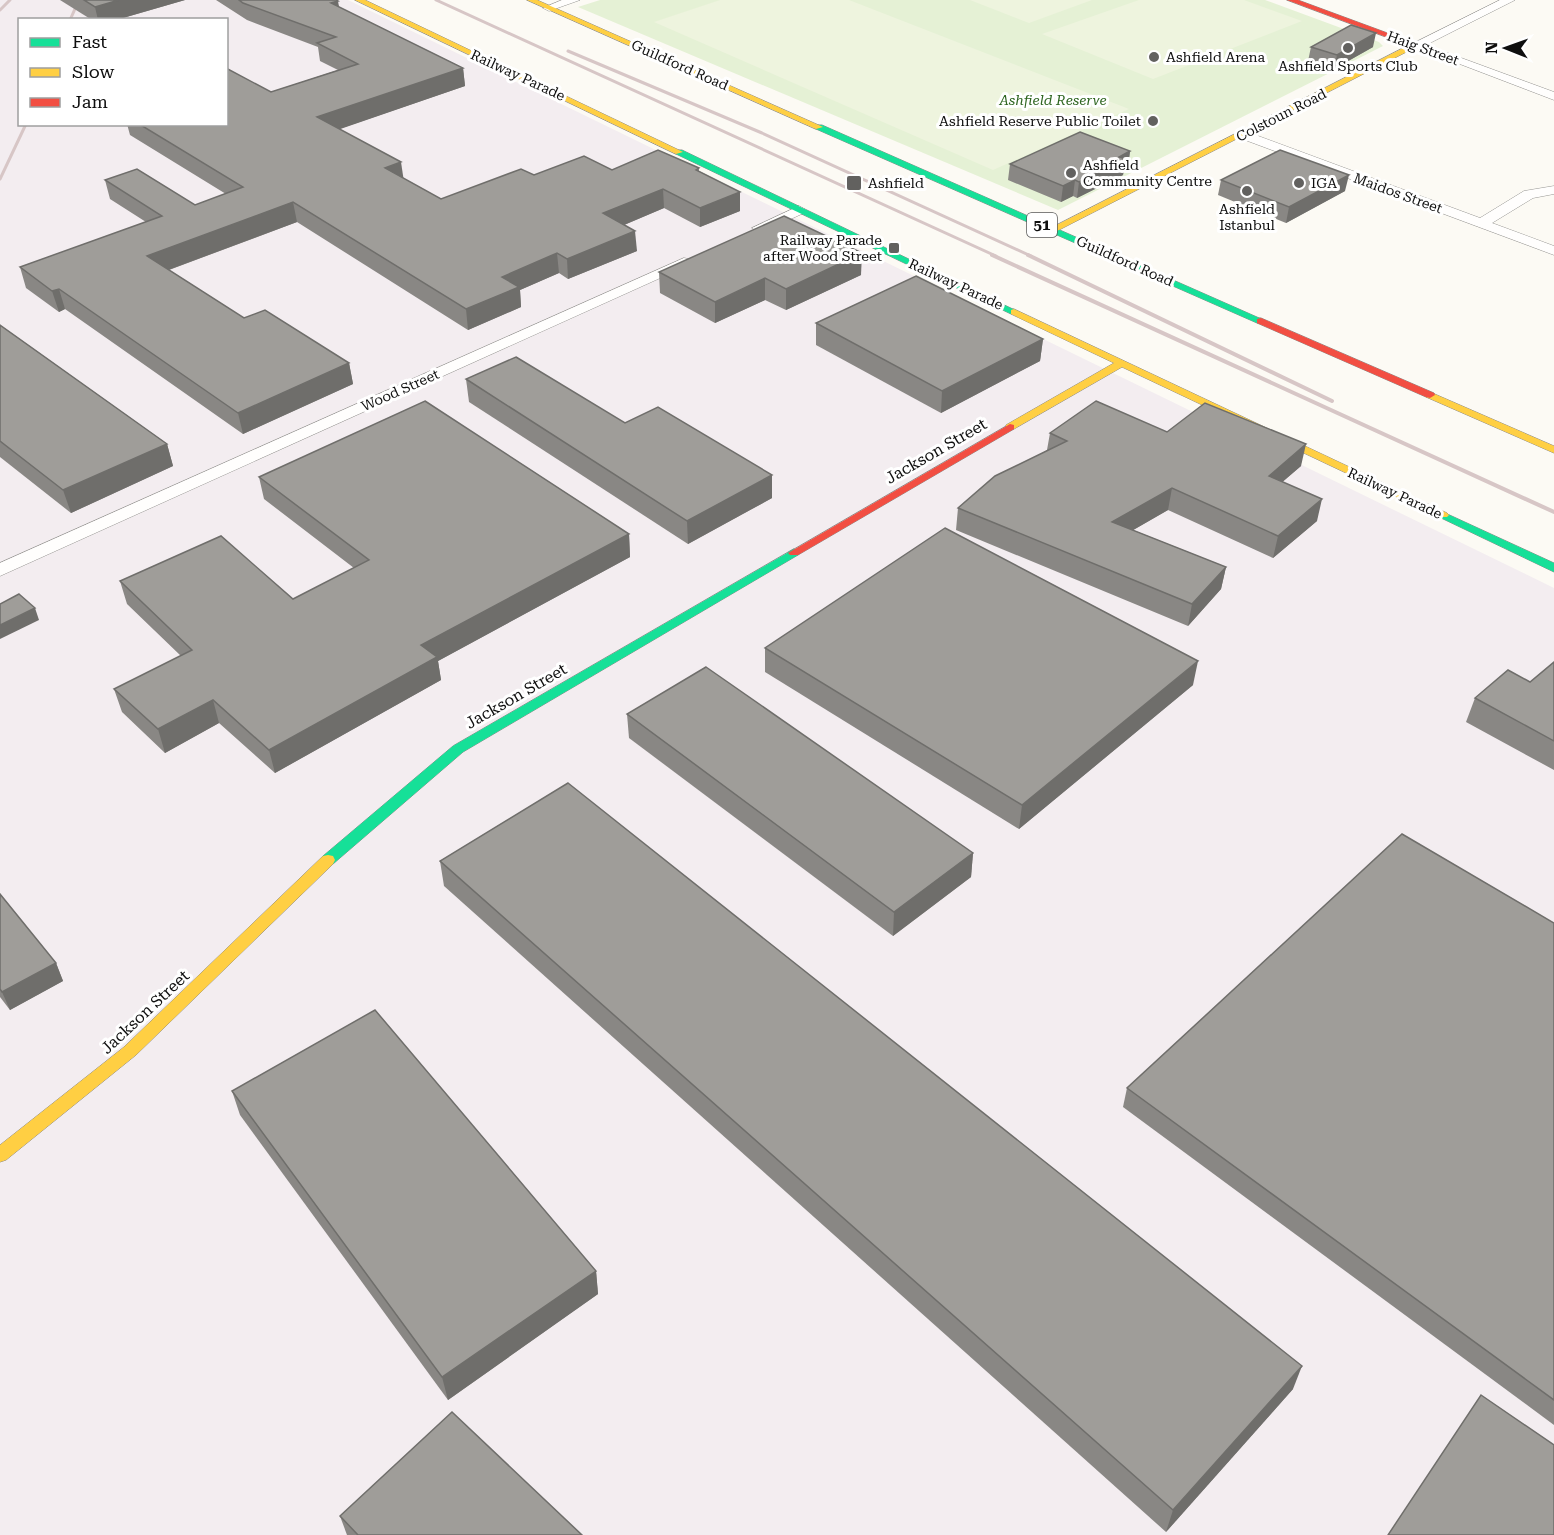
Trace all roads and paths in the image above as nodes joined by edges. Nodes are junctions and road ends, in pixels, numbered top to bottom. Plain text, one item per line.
1 (359, 0) edge
2 (531, 0) edge
3 (574, 0) edge
4 (1291, 0) edge
5 (1509, 0) edge
6 (549, 8) junction
7 (1416, 45) junction
8 (1554, 96) edge
9 (1242, 134) junction
10 (1554, 190) edge
11 (799, 210) junction
12 (1480, 224) junction
13 (1052, 230) junction
14 (745, 234) edge
15 (1554, 251) edge
16 (701, 254) edge
17 (1121, 363) junction
18 (1554, 450) edge
19 (1554, 568) edge
20 (0, 570) edge
21 (0, 1155) edge

1 - 11 main road, Railway Parade
2 - 6 main road, Guildford Road / 51
3 - 6 street
4 - 7 main road, Haig Street
5 - 7 street, Colstoun Road
6 - 13 main road, Guildford Road / 51
7 - 8 street, Haig Street
7 - 9 main road, Colstoun Road
9 - 12 street, Maidos Street
9 - 13 main road, Colstoun Road
10 - 12 street
11 - 14 street
11 - 17 main road, Railway Parade
12 - 15 street, Maidos Street
13 - 18 main road, Guildford Road / 51
16 - 20 street, Wood Street
17 - 19 main road, Railway Parade
17 - 21 main road, Jackson Street

